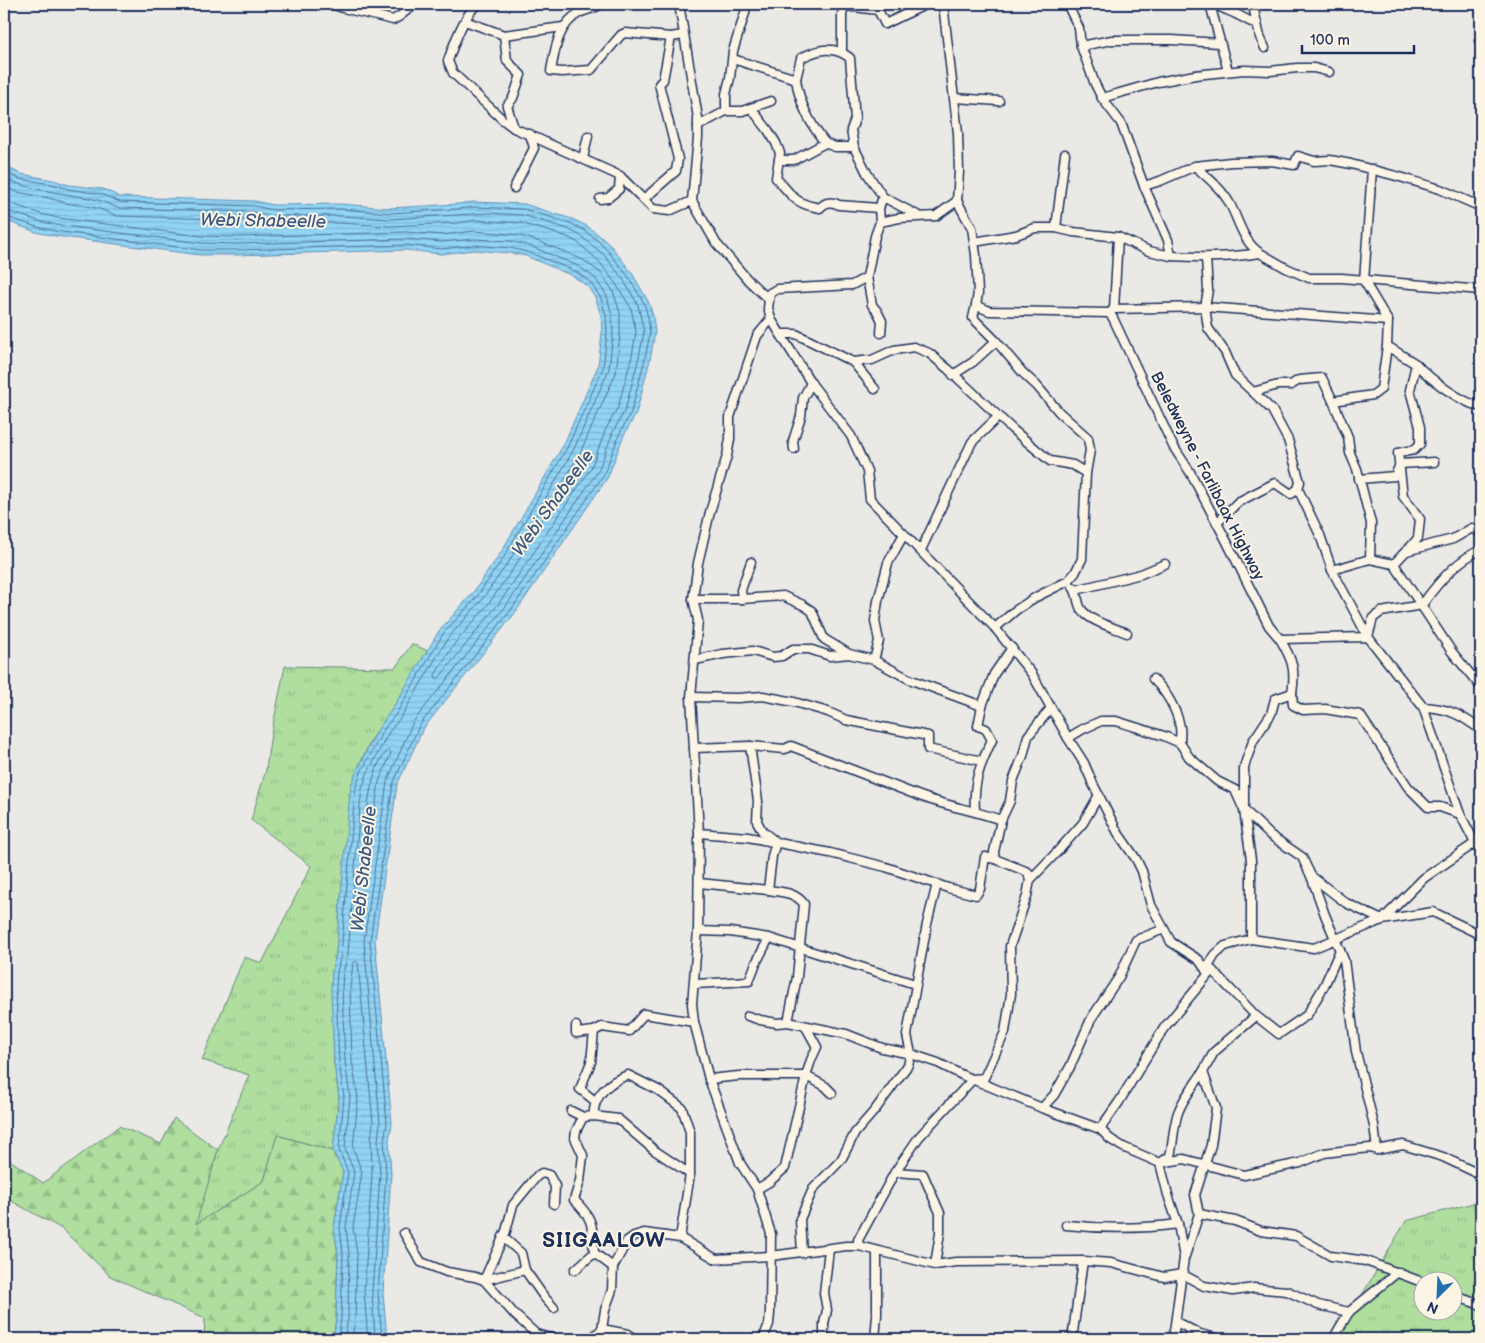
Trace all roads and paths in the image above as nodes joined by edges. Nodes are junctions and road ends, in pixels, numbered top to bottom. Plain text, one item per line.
1 (335, 4) edge
2 (415, 4) edge
3 (465, 4) edge
4 (601, 4) edge
5 (679, 4) edge
6 (746, 4) edge
7 (927, 4) edge
8 (943, 4) edge
9 (1066, 4) edge
10 (1210, 4) edge
11 (1215, 4) edge
12 (1254, 4) edge
13 (476, 5) edge
14 (845, 5) edge
15 (466, 21) junction
16 (1257, 24) junction
17 (563, 27) junction
18 (504, 35) junction
19 (683, 35) junction
20 (671, 37) junction
21 (1219, 43) junction
22 (1082, 46) junction
23 (1265, 48) dead end
24 (842, 51) junction
25 (733, 60) junction
26 (1228, 71) junction
27 (1329, 72) dead end
28 (796, 79) junction
29 (955, 98) junction
30 (1102, 98) junction
31 (771, 101) dead end
32 (999, 101) dead end
33 (751, 108) junction
34 (726, 111) junction
35 (698, 126) junction
36 (514, 128) junction
37 (530, 134) junction
38 (588, 136) dead end
39 (825, 143) junction
40 (854, 147) junction
41 (1065, 154) dead end
42 (583, 158) junction
43 (779, 160) junction
44 (1195, 166) junction
45 (1372, 169) junction
46 (620, 176) junction
47 (1144, 186) junction
48 (514, 188) dead end
49 (883, 197) junction
50 (600, 199) dead end
51 (644, 199) junction
52 (692, 201) junction
53 (957, 201) junction
54 (1481, 207) edge
55 (879, 208) junction
56 (920, 217) junction
57 (880, 222) junction
58 (1056, 228) junction
59 (1118, 237) junction
60 (974, 242) junction
61 (1260, 252) junction
62 (1171, 256) junction
63 (1206, 258) junction
64 (866, 277) junction
65 (1364, 281) junction
66 (1481, 290) edge
67 (770, 293) junction
68 (976, 305) junction
69 (1205, 307) junction
70 (1112, 311) junction
71 (770, 319) junction
72 (1388, 321) junction
73 (881, 333) dead end
74 (781, 334) junction
75 (996, 341) junction
76 (1387, 346) junction
77 (853, 362) junction
78 (1416, 364) junction
79 (953, 374) junction
80 (811, 382) junction
81 (875, 389) dead end
82 (1253, 392) junction
83 (1333, 400) junction
84 (1481, 407) edge
85 (999, 416) junction
86 (794, 449) dead end
87 (1434, 462) dead end
88 (1400, 464) junction
89 (1086, 474) junction
90 (1359, 478) junction
91 (1298, 489) junction
92 (1217, 523) junction
93 (1481, 529) edge
94 (904, 534) junction
95 (921, 550) junction
96 (1481, 550) edge
97 (1406, 551) junction
98 (1370, 558) junction
99 (751, 562) dead end
100 (1165, 564) dead end
101 (1394, 564) junction
102 (1332, 570) junction
103 (1068, 581) junction
104 (1076, 590) junction
105 (692, 599) junction
106 (742, 599) junction
107 (1422, 605) junction
108 (995, 628) junction
109 (1127, 633) dead end
110 (1368, 637) junction
111 (1280, 638) junction
112 (1012, 648) junction
113 (849, 654) junction
114 (695, 660) junction
115 (874, 660) junction
116 (1153, 679) dead end
117 (1481, 687) edge
118 (1292, 693) junction
119 (691, 697) junction
120 (982, 706) junction
121 (1423, 707) junction
122 (1051, 708) junction
123 (1481, 730) edge
124 (1068, 738) junction
125 (1180, 743) junction
126 (750, 746) junction
127 (694, 748) junction
128 (982, 761) junction
129 (1099, 795) junction
130 (975, 810) junction
131 (1244, 810) junction
132 (1460, 814) junction
133 (1001, 820) junction
134 (699, 833) junction
135 (1478, 841) edge
136 (776, 842) junction
137 (1481, 850) edge
138 (995, 859) junction
139 (1311, 876) junction
140 (1030, 880) junction
141 (699, 883) junction
142 (937, 884) junction
143 (768, 890) junction
144 (1382, 920) junction
145 (1164, 929) junction
146 (698, 931) junction
147 (1481, 934) edge
148 (769, 938) junction
149 (1336, 938) junction
150 (1251, 939) junction
151 (800, 948) junction
152 (1340, 950) junction
153 (1209, 970) junction
154 (695, 984) junction
155 (916, 984) junction
156 (748, 1016) dead end
157 (1256, 1016) junction
158 (694, 1022) junction
159 (788, 1022) junction
160 (576, 1026) dead end
161 (806, 1026) junction
162 (594, 1031) junction
163 (911, 1054) junction
164 (1203, 1072) junction
165 (806, 1076) junction
166 (709, 1079) junction
167 (973, 1079) junction
168 (832, 1093) dead end
169 (595, 1101) junction
170 (1042, 1108) junction
171 (571, 1110) dead end
172 (594, 1116) junction
173 (583, 1117) junction
174 (1100, 1129) junction
175 (1377, 1150) junction
176 (1160, 1162) junction
177 (1204, 1164) junction
178 (895, 1172) junction
179 (690, 1174) junction
180 (1481, 1174) edge
181 (757, 1189) junction
182 (554, 1204) dead end
183 (1198, 1214) junction
184 (1178, 1224) junction
185 (1066, 1225) dead end
186 (404, 1233) dead end
187 (504, 1237) junction
188 (680, 1238) junction
189 (858, 1246) junction
190 (829, 1249) junction
191 (878, 1252) junction
192 (594, 1253) junction
193 (802, 1253) junction
194 (771, 1256) junction
195 (1184, 1258) junction
196 (1083, 1262) junction
197 (935, 1265) junction
198 (613, 1267) junction
199 (525, 1270) junction
200 (575, 1270) dead end
201 (1398, 1272) junction
202 (1182, 1274) junction
203 (1412, 1278) edge
204 (484, 1280) junction
205 (1462, 1299) edge
206 (1481, 1306) edge
207 (554, 1308) dead end
208 (1349, 1312) junction
209 (1176, 1322) junction
210 (602, 1329) junction
211 (763, 1338) edge
212 (554, 1339) edge
213 (591, 1339) edge
214 (636, 1339) edge
215 (772, 1339) edge
216 (824, 1339) edge
217 (875, 1339) edge
218 (1072, 1339) edge
219 (1173, 1339) edge
220 (1220, 1339) edge
221 (1333, 1339) edge

1 - 2 street
3 - 13 street
4 - 17 street
5 - 19 street
6 - 25 street
7 - 14 street
8 - 29 street
9 - 22 street
10 - 21 street
11 - 16 street
12 - 16 street
13 - 15 street
14 - 24 street
15 - 18 street
15 - 36 street
16 - 23 street
17 - 18 street
17 - 20 street
18 - 36 street
19 - 20 street
19 - 35 street
20 - 51 street
21 - 22 street
21 - 26 street
22 - 30 street
24 - 28 street
24 - 40 street
25 - 28 street
25 - 34 street
26 - 27 street
26 - 30 street
28 - 39 street
29 - 32 street
29 - 53 street
30 - 47 street
31 - 33 street
33 - 34 street
33 - 43 street
34 - 35 street
35 - 52 street
36 - 37 street
37 - 42 street
37 - 48 street
38 - 42 street
39 - 40 street
39 - 43 street
40 - 49 street
41 - 58 street
42 - 46 street
43 - 55 street
44 - 45 street
44 - 47 street
44 - 61 street
45 - 54 street
45 - 65 street
46 - 50 street
46 - 51 street
47 - 62 street
49 - 55 street
49 - 56 street
51 - 52 street
52 - 67 street
53 - 56 street
53 - 60 street
55 - 57 street
56 - 57 street
57 - 64 street
58 - 59 street
58 - 60 street
59 - 62 street
59 - 70 street
60 - 68 street
61 - 63 street
61 - 65 street
62 - 63 street
63 - 69 street
64 - 67 street
64 - 73 street
65 - 66 street
65 - 72 street
67 - 71 street
68 - 70 street
68 - 75 street
69 - 70 street
69 - 72 street
69 - 82 street
70 - 92 street, Beledweyne - Farlibaax Highway
71 - 74 street
71 - 105 street
72 - 76 street
74 - 77 street
74 - 80 street
75 - 79 street
75 - 89 street
76 - 78 street
76 - 83 street
77 - 79 street
77 - 81 street
78 - 84 street
78 - 88 street
79 - 85 street
80 - 86 street
80 - 94 street
82 - 83 street
82 - 91 street
83 - 90 street
85 - 89 street
85 - 95 street
87 - 88 street
88 - 90 street
88 - 97 street
89 - 103 street
90 - 98 street
91 - 92 street
91 - 102 street
92 - 111 street, Beledweyne - Farlibaax Highway
93 - 97 street
94 - 95 street
94 - 115 street
95 - 108 street
96 - 107 street
97 - 101 street
98 - 101 street
98 - 102 street
99 - 106 street
100 - 104 street
101 - 107 street
102 - 110 street
103 - 104 street
103 - 108 street
104 - 109 street
105 - 106 street
105 - 114 street
106 - 113 street
107 - 110 street
107 - 117 street
108 - 112 street
110 - 111 street
110 - 121 street
111 - 118 street, Beledweyne - Farlibaax Highway
112 - 120 street
112 - 122 street
113 - 114 street
113 - 115 street
114 - 119 street
115 - 120 street
116 - 125 street
118 - 131 street
118 - 132 street
119 - 127 street
119 - 128 street
120 - 128 street
121 - 123 street
121 - 132 street
122 - 124 street
122 - 133 street
124 - 125 street
124 - 129 street
125 - 131 street
126 - 127 street
126 - 130 street
126 - 136 street
127 - 134 street
128 - 130 street
129 - 140 street
129 - 145 street
130 - 133 street
131 - 139 street
131 - 150 street
132 - 135 street
133 - 138 street
134 - 136 street
134 - 141 street
135 - 137 street
135 - 144 street
136 - 142 street
136 - 143 street
138 - 140 street
138 - 142 street
139 - 144 street
139 - 149 street
140 - 167 street
141 - 143 street
141 - 146 street
142 - 155 street
143 - 151 street
144 - 147 street
144 - 149 street
145 - 153 street
145 - 170 street
146 - 148 street
146 - 154 street
148 - 151 street
148 - 154 street
149 - 150 street
149 - 152 street
150 - 153 street
151 - 155 street
151 - 159 street
152 - 157 street
152 - 175 street
153 - 157 street
153 - 174 street
154 - 158 street
155 - 163 street
156 - 159 street
157 - 164 street
158 - 162 street
158 - 166 street
159 - 161 street
160 - 162 street
161 - 163 street
161 - 165 street
162 - 169 street
163 - 167 street
163 - 193 street
164 - 176 street
164 - 177 street
165 - 166 street
165 - 168 street
165 - 181 street
166 - 181 street
167 - 170 street
167 - 178 street
169 - 172 street
169 - 179 street
170 - 174 street
171 - 173 street
172 - 173 street
172 - 179 street
173 - 192 street
174 - 176 street
175 - 177 street
175 - 180 street
176 - 177 street
176 - 184 street
177 - 183 street
178 - 189 street
178 - 197 street
179 - 188 street
181 - 194 street
182 - 187 street
183 - 195 street
183 - 201 street
184 - 185 street
184 - 195 street
186 - 204 street
187 - 199 street
187 - 204 street
188 - 194 street
188 - 198 street
189 - 190 street
189 - 191 street
190 - 193 street
190 - 216 street
191 - 197 street
191 - 217 street
192 - 198 street
192 - 200 street
193 - 194 street
194 - 211 street
195 - 202 street
196 - 197 street
196 - 202 street
196 - 218 street
198 - 210 street
199 - 204 street
199 - 207 street
201 - 203 street
201 - 208 street
202 - 208 street
202 - 209 street
204 - 212 street
205 - 206 street
208 - 221 street
209 - 219 street
209 - 220 street
210 - 213 street
210 - 214 street
211 - 215 street

